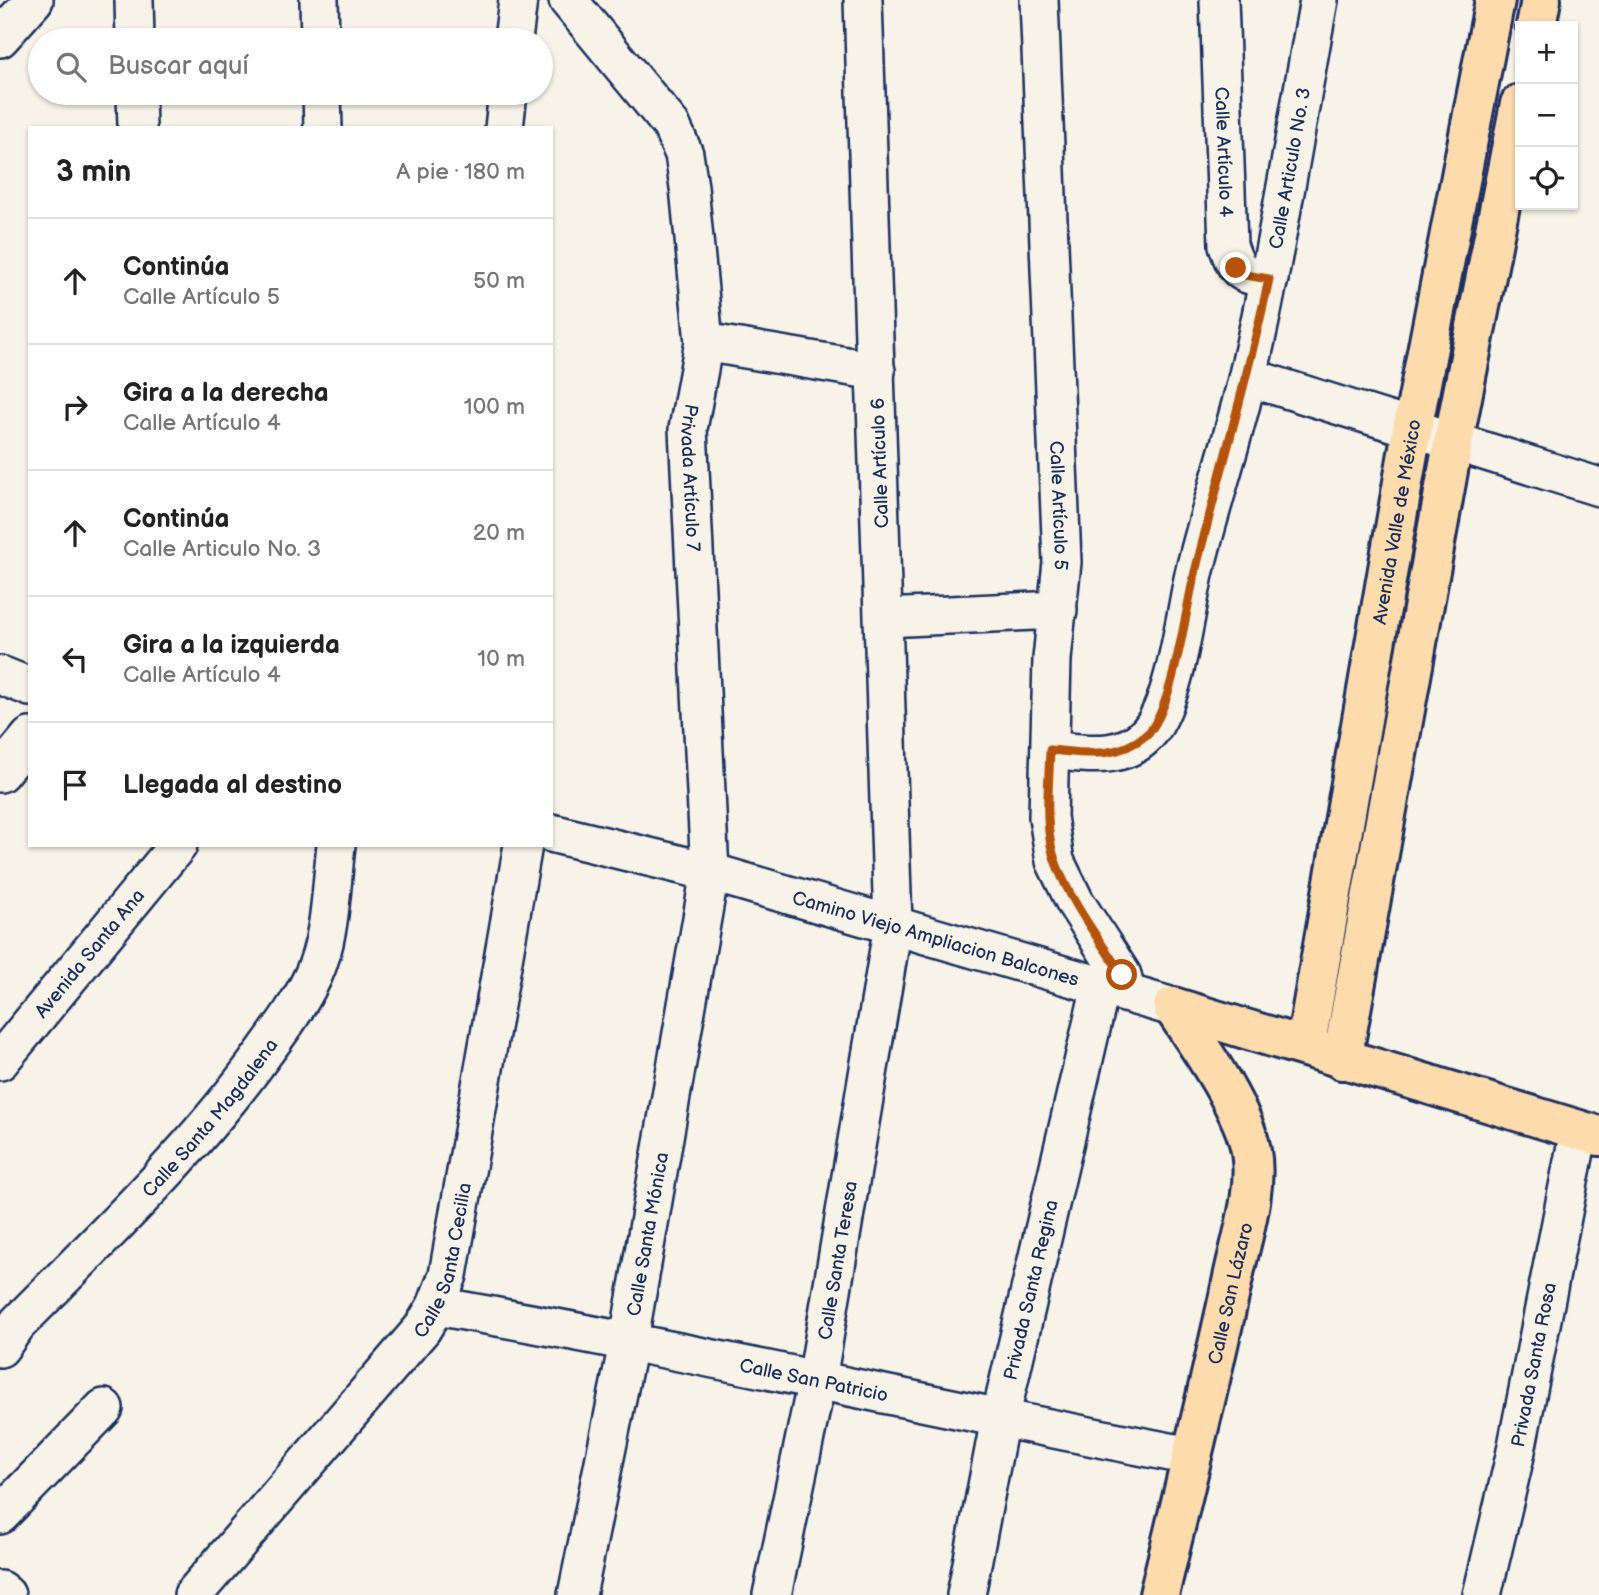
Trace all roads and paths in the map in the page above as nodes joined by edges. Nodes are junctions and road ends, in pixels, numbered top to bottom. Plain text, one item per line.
1 (34, 0) edge
2 (134, 0) edge
3 (319, 0) edge
4 (518, 0) edge
5 (568, 0) edge
6 (863, 0) edge
7 (1039, 0) edge
8 (1219, 0) edge
9 (1319, 0) edge
10 (1495, 0) edge
11 (1541, 0) edge
12 (1537, 21) edge
13 (135, 28) edge
14 (320, 28) edge
15 (514, 28) edge
16 (0, 38) edge
17 (136, 105) edge
18 (322, 105) edge
19 (507, 105) edge
20 (137, 126) edge
21 (323, 126) edge
22 (504, 126) edge
23 (1515, 129) edge
24 (1269, 279) junction
25 (704, 342) junction
26 (876, 371) junction
27 (1248, 377) junction
28 (1412, 430) junction
29 (1453, 443) junction
30 (1599, 487) edge
31 (1058, 610) junction
32 (884, 618) junction
33 (0, 675) edge
34 (28, 686) edge
35 (28, 739) edge
36 (1050, 750) junction
37 (0, 774) edge
38 (553, 834) edge
39 (176, 847) edge
40 (336, 847) edge
41 (523, 847) edge
42 (710, 872) junction
43 (893, 925) junction
44 (1114, 989) junction
45 (1173, 1007) junction
46 (1306, 1044) junction
47 (1342, 1060) junction
48 (0, 1061) edge
49 (1589, 1133) edge
50 (436, 1306) junction
51 (629, 1339) junction
52 (0, 1348) edge
53 (817, 1380) junction
54 (104, 1408) dead end
55 (1000, 1419) junction
56 (1191, 1456) junction
57 (0, 1516) edge
58 (0, 1590) edge
59 (6, 1595) edge
60 (193, 1595) edge
61 (577, 1595) edge
62 (772, 1595) edge
63 (966, 1595) edge
64 (1159, 1595) edge
65 (1482, 1595) edge

1 - 16 street
2 - 13 street
3 - 14 street
4 - 15 street
5 - 25 street, Privada Artículo 7
6 - 26 street, Calle Artículo 6
7 - 31 street, Calle Artículo 5
8 - 24 street, Calle Artículo 4
9 - 24 street, Calle Articulo No. 3
10 - 28 main road, Avenida Valle de México
11 - 12 main road
17 - 20 street
18 - 21 street
19 - 22 street
23 - 29 main road
24 - 27 street, Calle Articulo No. 3
25 - 26 street
25 - 42 street, Privada Artículo 7
26 - 32 street, Calle Artículo 6
27 - 28 street
27 - 36 street
28 - 29 street
28 - 46 main road, Avenida Valle de México
29 - 30 street
29 - 47 main road
31 - 32 street
31 - 36 street, Calle Artículo 5
32 - 43 street, Calle Artículo 6
33 - 34 street
35 - 37 street
36 - 44 street, Calle Artículo 5
38 - 42 street, Camino Viejo Ampliacion Balcones
39 - 48 street, Avenida Santa Ana
40 - 52 street, Calle Santa Magdalena
41 - 50 street, Calle Santa Cecilia
42 - 43 street, Camino Viejo Ampliacion Balcones
42 - 51 street, Calle Santa Mónica
43 - 44 street, Camino Viejo Ampliacion Balcones
43 - 53 street, Calle Santa Teresa
44 - 45 street, Camino Viejo Ampliacion Balcones
44 - 55 street, Privada Santa Regina
45 - 46 main road, Camino Viejo Ampliacion Balcones
45 - 56 main road, Calle San Lázaro
46 - 47 main road, Camino Viejo Ampliacion Balcones
47 - 49 main road, Camino Viejo Ampliacion Balcones
49 - 65 street, Privada Santa Rosa
50 - 51 street, Calle San Patricio
50 - 60 street, Calle Santa Cecilia
51 - 53 street, Calle San Patricio
51 - 61 street, Calle Santa Mónica
53 - 55 street, Calle San Patricio
53 - 62 street, Calle Santa Teresa
54 - 57 street
55 - 56 street, Calle San Patricio
55 - 63 street, Privada Santa Regina
56 - 64 main road, Calle San Lázaro
58 - 59 street

